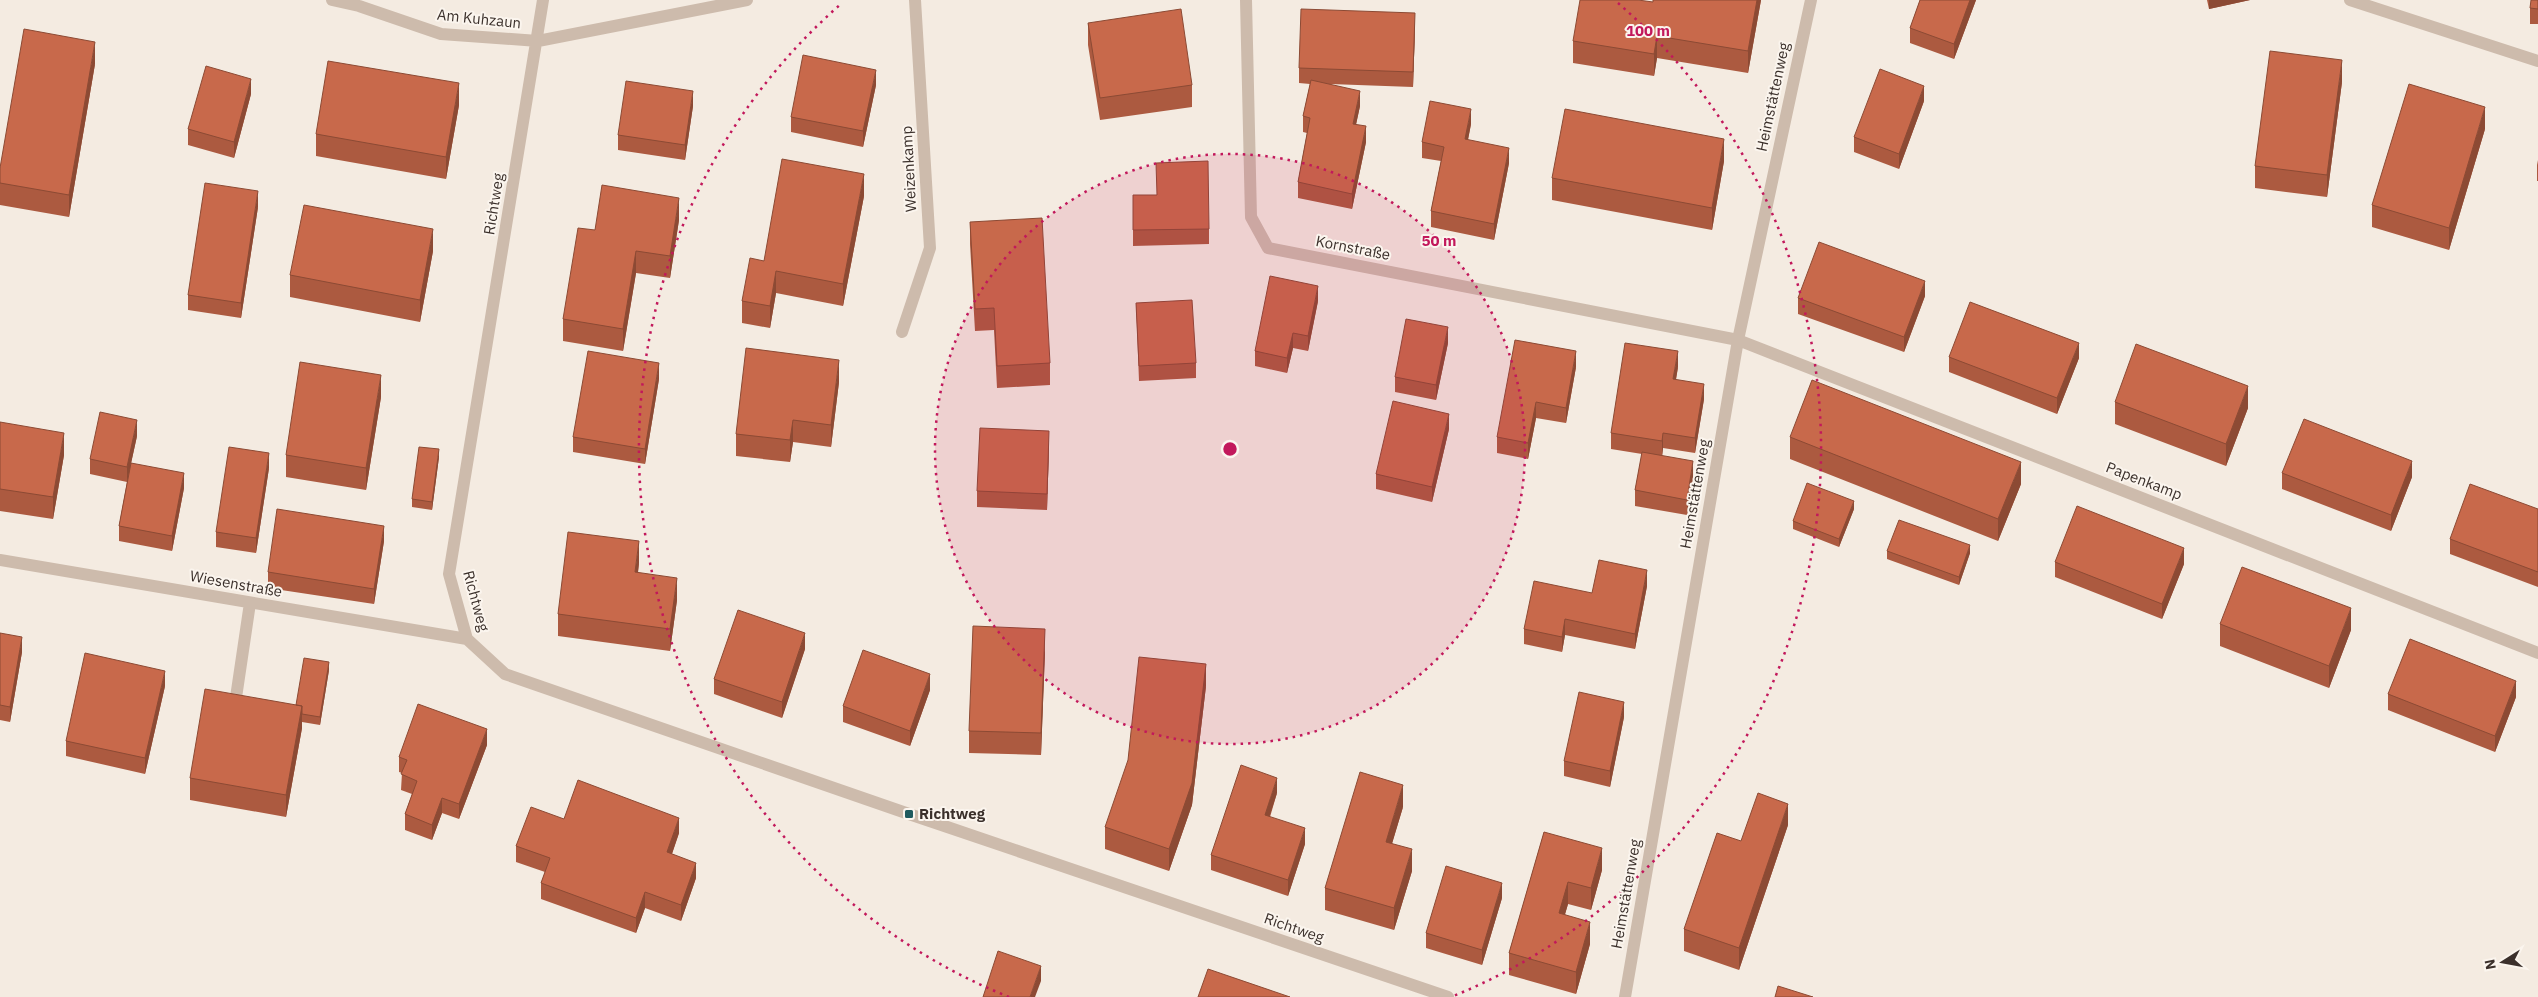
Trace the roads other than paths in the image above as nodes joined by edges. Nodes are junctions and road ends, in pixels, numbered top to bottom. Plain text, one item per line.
1 (332, 0) edge
2 (543, 0) edge
3 (747, 0) edge
4 (915, 0) edge
5 (1246, 0) edge
6 (1811, 0) edge
7 (2350, 0) edge
8 (538, 41) junction
9 (2538, 60) edge
10 (902, 332) dead end
11 (1738, 340) junction
12 (0, 560) edge
13 (250, 603) junction
14 (467, 639) junction
15 (2538, 653) edge
16 (234, 711) edge
17 (1448, 997) edge
18 (1625, 997) edge

1 - 8 street, Am Kuhzaun
2 - 8 street, Richtweg
3 - 8 street, Am Kuhzaun
4 - 10 street, Weizenkamp
5 - 11 street, Kornstraße
6 - 11 street, Heimstättenweg
7 - 9 street
8 - 14 street, Richtweg
11 - 15 street, Papenkamp
11 - 18 street, Heimstättenweg
12 - 13 street, Wiesenstraße
13 - 14 street, Wiesenstraße
13 - 16 street
14 - 17 street, Richtweg

